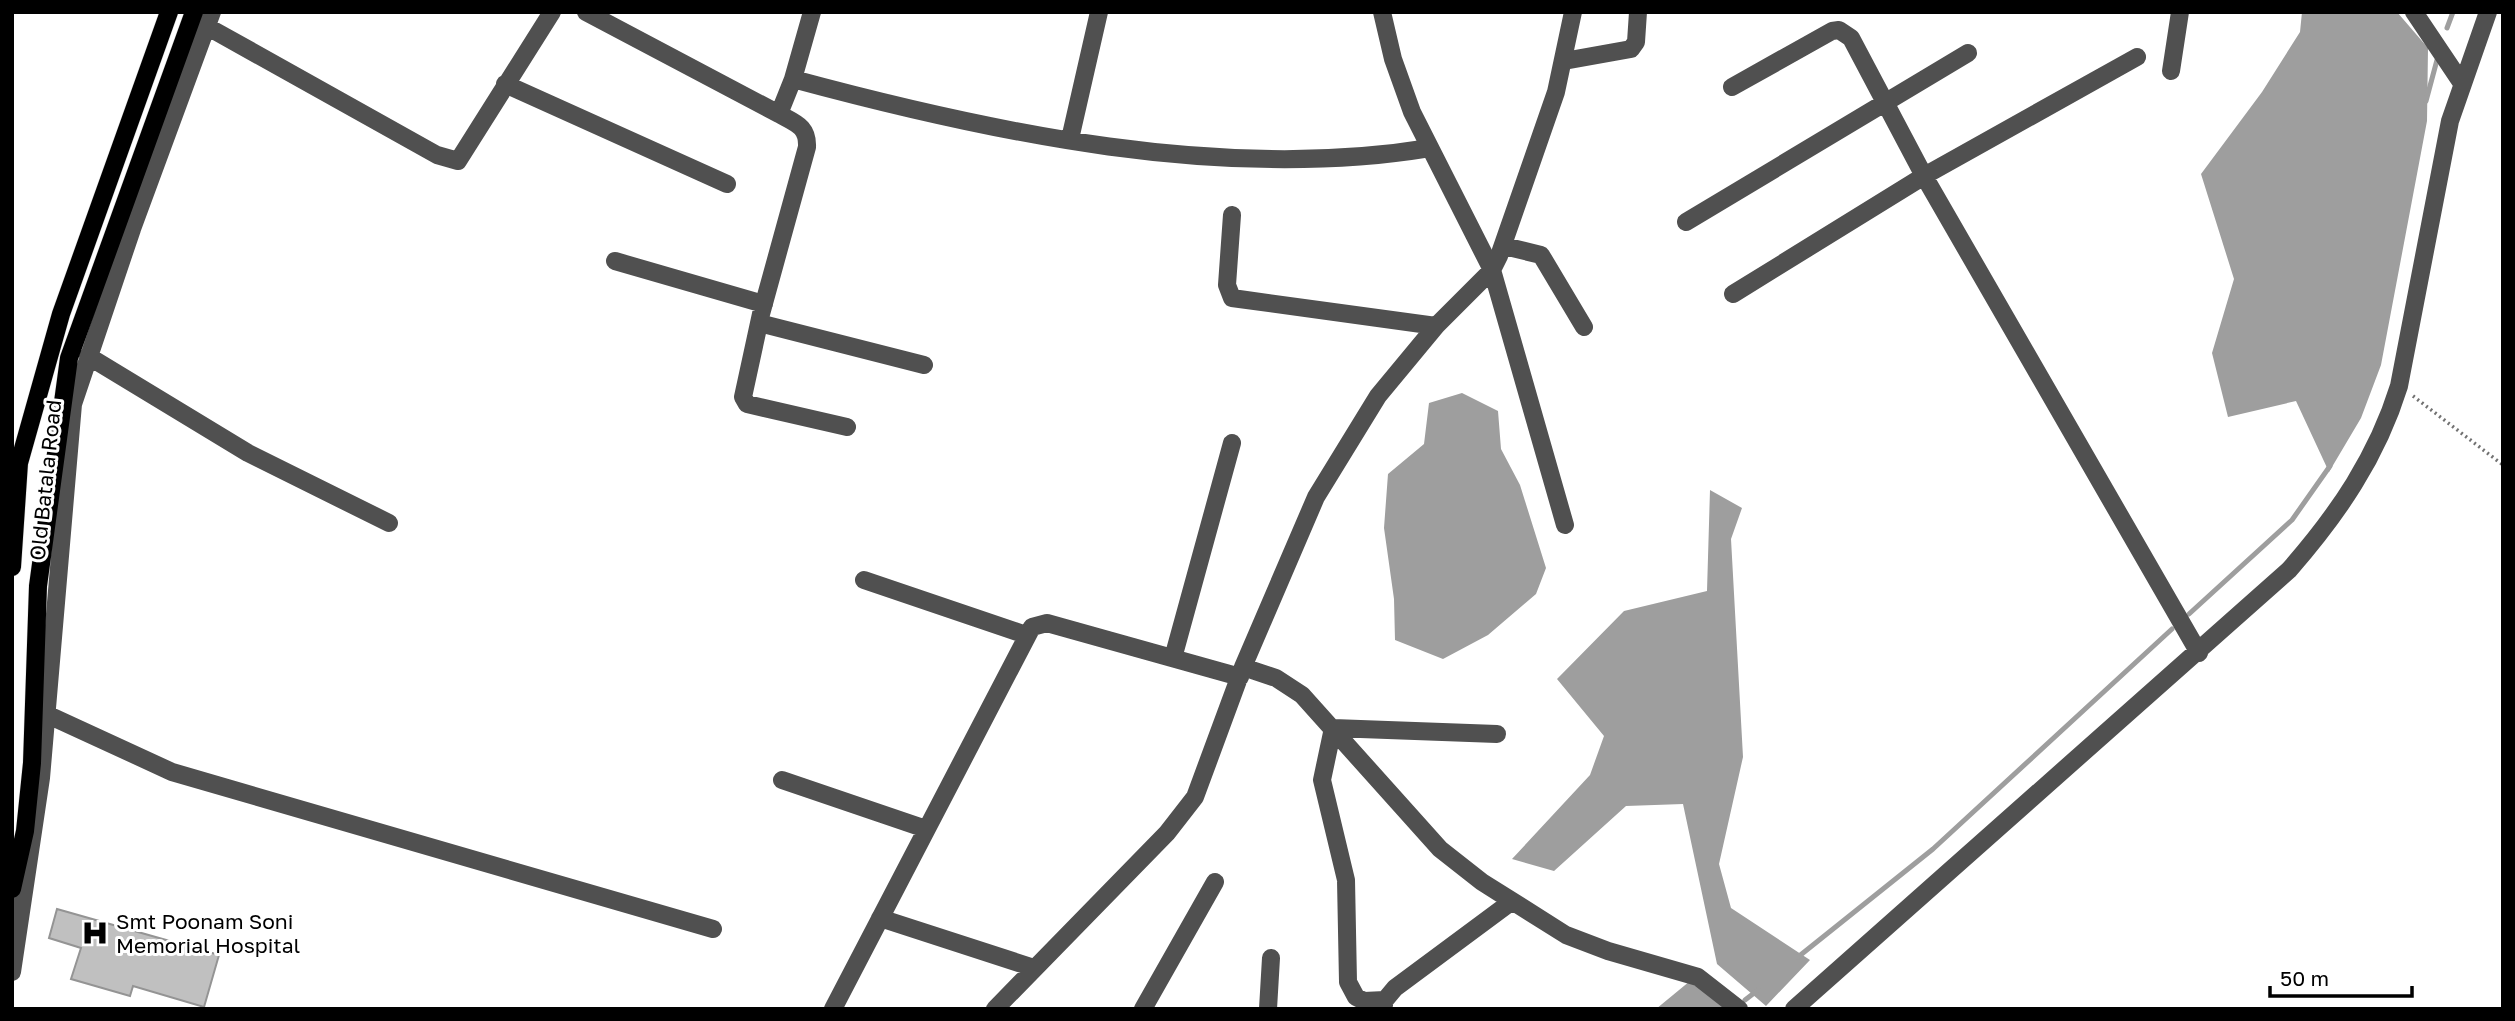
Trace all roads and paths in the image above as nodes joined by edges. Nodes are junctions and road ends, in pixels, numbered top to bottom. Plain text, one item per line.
1 (169, 12) edge
2 (194, 12) edge
3 (552, 12) edge
4 (586, 12) edge
5 (812, 12) edge
6 (1099, 12) edge
7 (1382, 12) edge
8 (1573, 12) edge
9 (1638, 12) edge
10 (2180, 12) edge
11 (2414, 12) edge
12 (2488, 12) edge
13 (209, 19) edge
14 (1968, 53) dead end
15 (2137, 57) dead end
16 (1564, 61) junction
17 (2171, 71) dead end
18 (793, 79) junction
19 (2461, 82) junction
20 (505, 84) junction
21 (1732, 87) dead end
22 (1885, 101) junction
23 (779, 114) junction
24 (1070, 138) junction
25 (1430, 148) junction
26 (1924, 176) junction
27 (727, 184) dead end
28 (1233, 215) dead end
29 (1686, 222) dead end
30 (1504, 246) junction
31 (615, 261) dead end
32 (1492, 270) junction
33 (1733, 294) dead end
34 (764, 304) junction
35 (759, 323) junction
36 (1436, 326) junction
37 (1584, 327) dead end
38 (88, 356) junction
39 (925, 365) dead end
40 (2399, 386) junction
41 (847, 427) dead end
42 (1232, 443) dead end
43 (2503, 465) edge
44 (389, 523) dead end
45 (1565, 525) dead end
46 (12, 567) edge
47 (864, 580) dead end
48 (1026, 635) junction
49 (2199, 653) junction
50 (1173, 658) junction
51 (1242, 672) junction
52 (46, 714) junction
53 (1333, 728) junction
54 (1497, 734) dead end
55 (782, 780) dead end
56 (926, 829) junction
57 (1215, 882) dead end
58 (12, 889) edge
59 (1511, 902) junction
60 (880, 918) junction
61 (713, 929) dead end
62 (1271, 958) dead end
63 (1034, 968) junction
64 (12, 972) edge
65 (1384, 1004) edge
66 (833, 1009) edge
67 (995, 1009) edge
68 (1143, 1009) edge
69 (1268, 1009) edge
70 (1739, 1009) edge
71 (1794, 1009) edge

1 - 46 main road
2 - 58 main road
3 - 20 street
4 - 23 street
5 - 18 street
6 - 24 street
7 - 25 street
8 - 16 street
9 - 16 street
10 - 17 street
11 - 19 street
12 - 19 street
13 - 20 street
13 - 38 street, Old Batala Road
14 - 22 street
15 - 26 street
16 - 30 street
18 - 23 street
18 - 24 street
19 - 40 street
20 - 27 street
21 - 22 street
22 - 26 street
22 - 29 street
23 - 34 street
24 - 25 street
25 - 32 street
26 - 33 street
26 - 49 street
28 - 36 street
30 - 32 street
30 - 37 street
31 - 34 street
32 - 36 street
32 - 45 street
34 - 35 street
35 - 39 street
35 - 41 street
36 - 51 street
38 - 44 street
38 - 52 street, Old Batala Road
40 - 43 path
40 - 49 street
42 - 50 street
47 - 48 street
48 - 50 street
48 - 56 street
49 - 71 street
50 - 51 street
51 - 53 street
51 - 63 street
52 - 61 street
52 - 64 street, Old Batala Road
53 - 54 street
53 - 59 street
53 - 65 street
55 - 56 street
56 - 60 street
57 - 68 street
59 - 65 street
59 - 70 street
60 - 63 street
60 - 66 street
62 - 69 street
63 - 67 street

